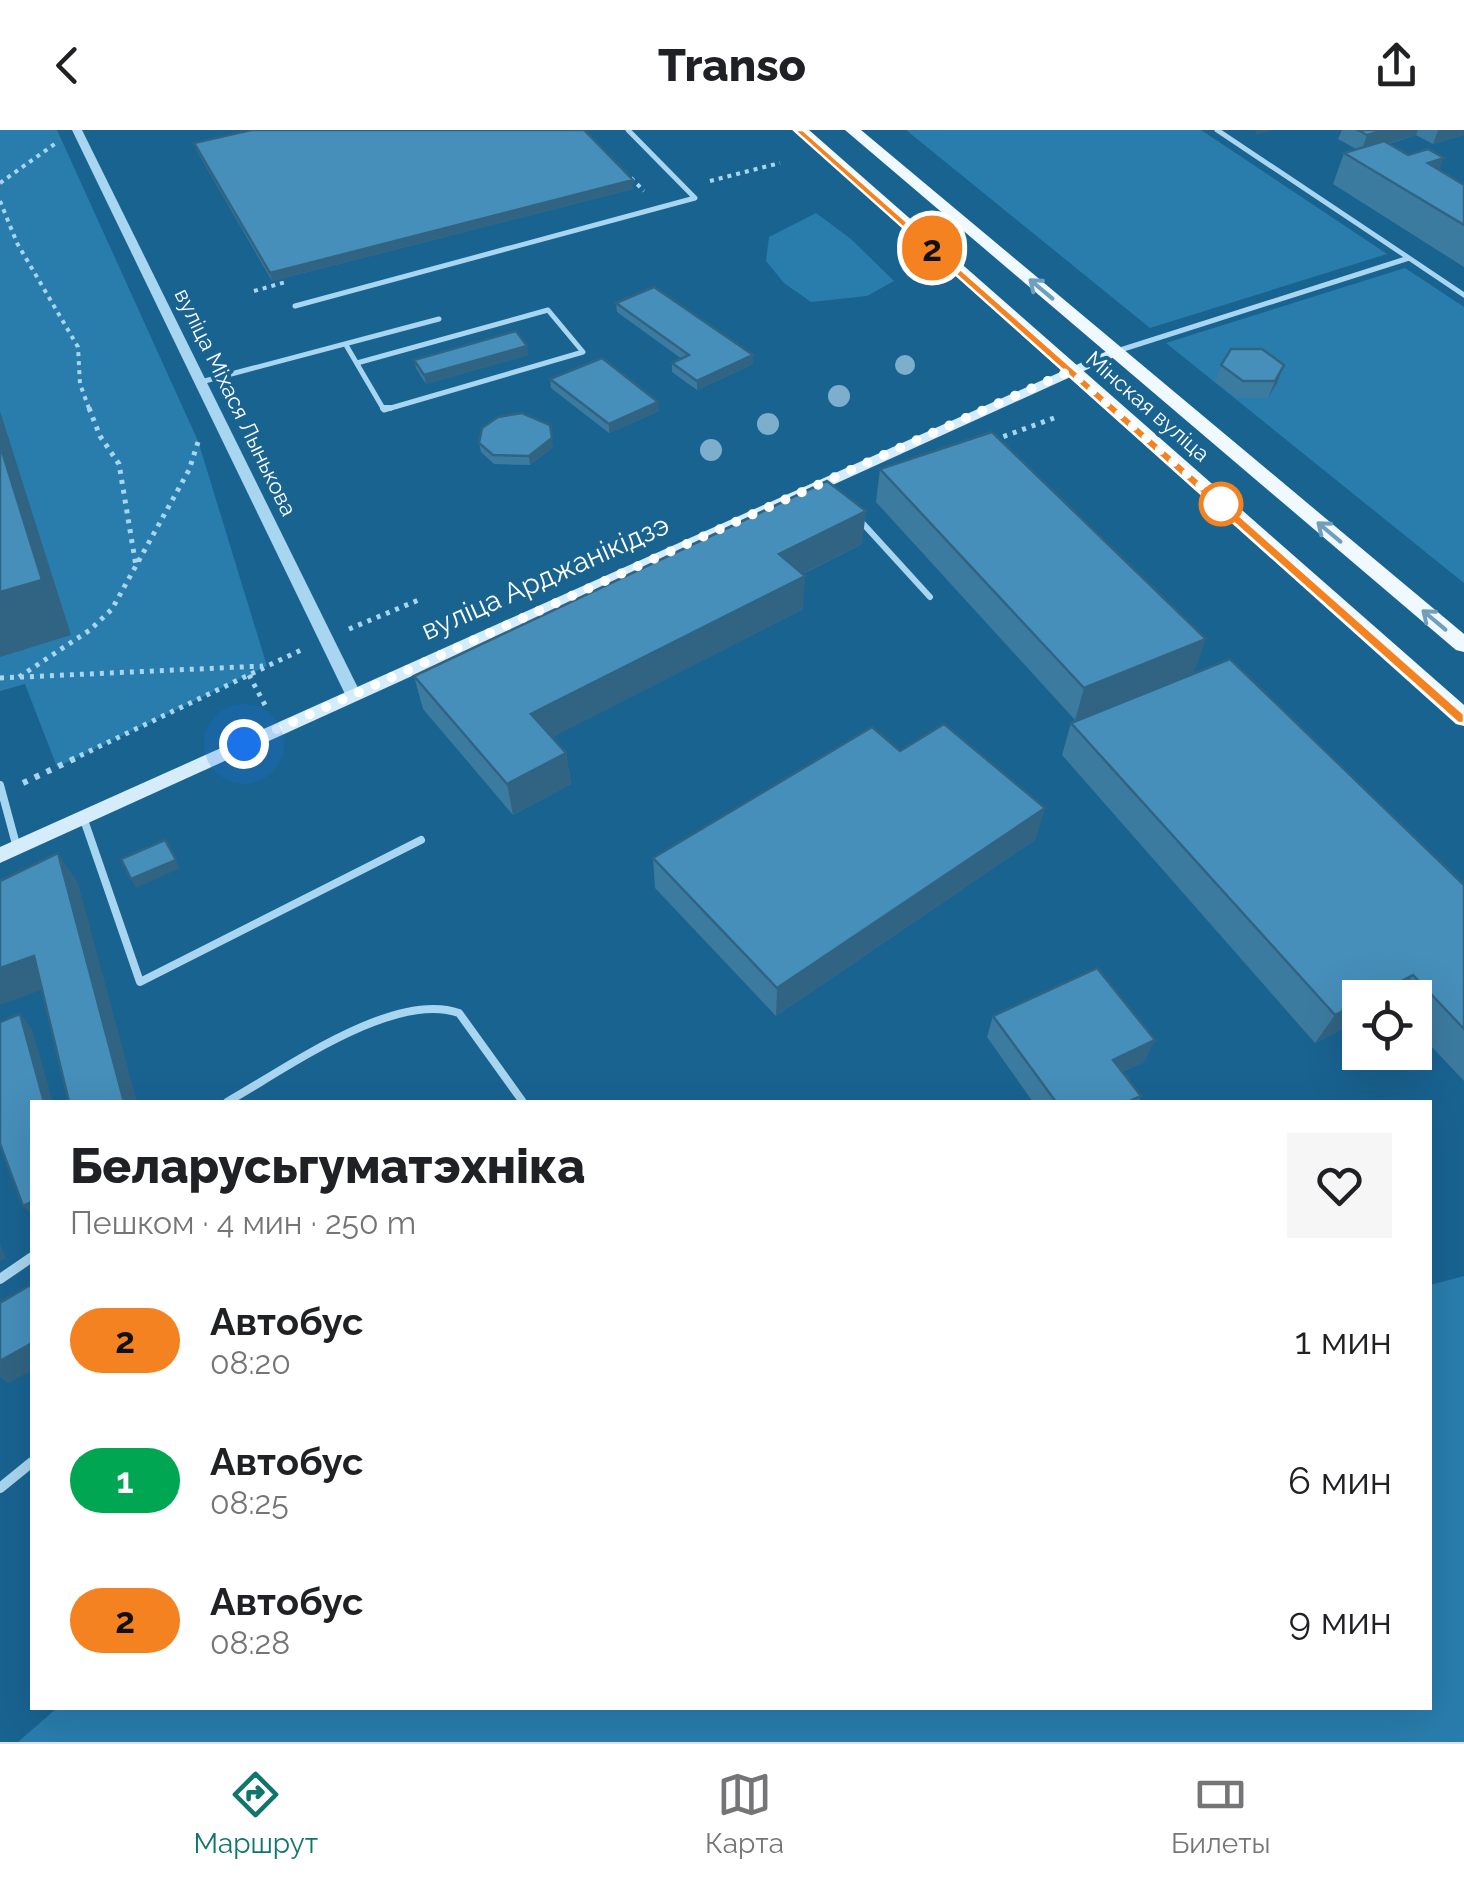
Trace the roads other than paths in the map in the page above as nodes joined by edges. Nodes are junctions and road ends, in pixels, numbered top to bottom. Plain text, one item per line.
1 (77, 130) edge
2 (628, 130) edge
3 (800, 130) edge
4 (852, 130) edge
5 (1218, 130) edge
6 (1408, 258) junction
7 (1464, 295) edge
8 (295, 306) dead end
9 (440, 320) dead end
10 (346, 344) junction
11 (1114, 352) junction
12 (357, 363) junction
13 (1070, 371) junction
14 (201, 382) junction
15 (824, 481) junction
16 (838, 496) edge
17 (846, 505) edge
18 (930, 597) dead end
19 (1464, 645) edge
20 (353, 694) junction
21 (1464, 718) edge
22 (1, 789) edge
23 (83, 817) junction
24 (421, 840) dead end
25 (9, 852) edge
26 (231, 1100) edge
27 (523, 1100) edge
28 (30, 1259) edge
29 (0, 1279) edge
30 (30, 1464) edge
31 (0, 1488) edge

1 - 14 street, вуліца Міхася Лынькова
2 - 8 lane
3 - 13 main road, Мінская вуліца
11 -> 4 main road, Мінская вуліца
5 - 6 lane
6 - 7 lane
6 - 11 lane
9 - 10 lane
10 - 12 lane
10 - 14 lane
11 - 13 main road, вуліца Арджанікідзэ
19 -> 11 main road, Мінская вуліца
12 - 12 lane
13 - 15 main road, вуліца Арджанікідзэ
13 - 21 main road, Мінская вуліца
14 - 20 street, вуліца Міхася Лынькова
15 - 16 lane
15 - 20 main road, вуліца Арджанікідзэ
17 - 18 lane
20 - 23 main road, вуліца Арджанікідзэ
22 - 25 lane
23 - 24 lane
23 - 25 main road, вуліца Арджанікідзэ
26 - 27 lane
28 - 29 lane
30 - 31 lane

